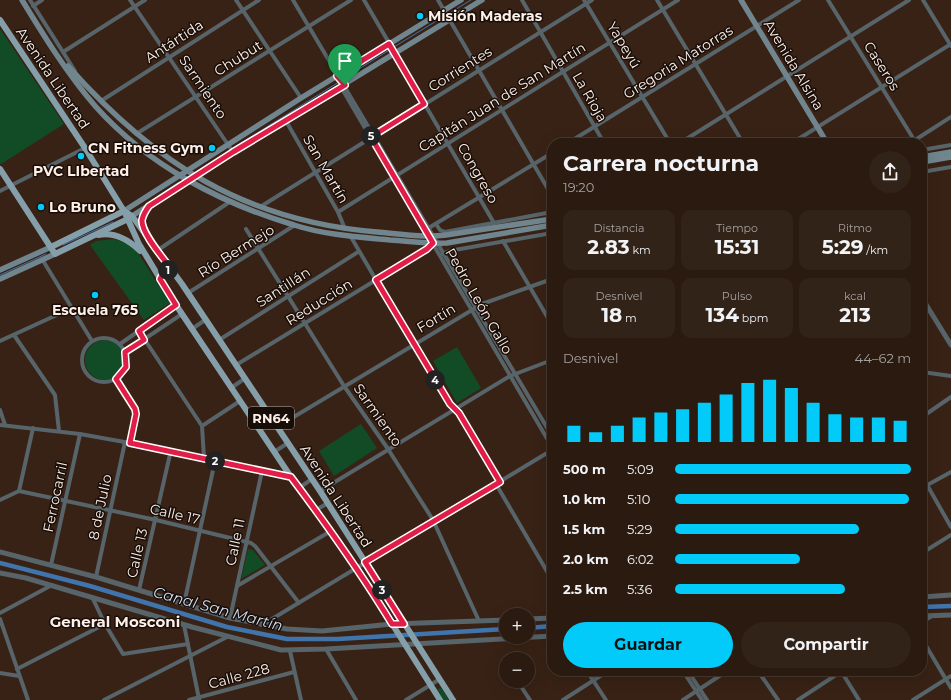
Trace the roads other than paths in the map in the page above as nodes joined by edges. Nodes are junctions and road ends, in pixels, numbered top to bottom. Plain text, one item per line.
1 (22, 0) edge
2 (30, 0) edge
3 (42, 0) edge
4 (130, 0) edge
5 (145, 0) edge
6 (236, 0) edge
7 (259, 0) edge
8 (294, 0) edge
9 (351, 0) edge
10 (364, 0) edge
11 (438, 0) edge
12 (461, 0) edge
13 (482, 0) edge
14 (522, 0) edge
15 (592, 0) edge
16 (657, 0) edge
17 (678, 0) edge
18 (741, 0) edge
19 (799, 0) edge
20 (828, 0) edge
21 (910, 0) edge
22 (923, 0) edge
23 (586, 2) edge
24 (33, 6) junction
25 (135, 7) junction
26 (243, 10) junction
27 (663, 10) junction
28 (447, 15) junction
29 (0, 22) edge
30 (757, 26) junction
31 (309, 27) junction
32 (540, 32) junction
33 (851, 37) junction
34 (49, 41) junction
35 (610, 43) junction
36 (951, 45) edge
37 (390, 46) junction
38 (270, 50) junction
39 (63, 52) junction
40 (394, 53) junction
41 (170, 58) junction
42 (695, 63) junction
43 (479, 70) junction
44 (562, 72) junction
45 (338, 77) junction
46 (787, 77) junction
47 (80, 78) junction
48 (343, 86) junction
49 (882, 88) junction
50 (642, 97) junction
51 (197, 98) junction
52 (301, 98) junction
53 (101, 100) junction
54 (424, 104) junction
55 (502, 110) junction
56 (726, 115) junction
57 (951, 118) edge
58 (286, 121) junction
59 (595, 127) junction
60 (817, 128) junction
61 (136, 134) junction
62 (372, 136) junction
63 (576, 138) edge
64 (601, 138) edge
65 (667, 138) edge
66 (688, 138) edge
67 (740, 138) edge
68 (800, 138) edge
69 (824, 138) edge
70 (913, 138) edge
71 (922, 138) edge
72 (448, 144) junction
73 (951, 145) edge
74 (85, 148) junction
75 (231, 148) junction
76 (927, 149) edge
77 (951, 152) edge
78 (547, 156) edge
79 (927, 156) edge
80 (951, 157) edge
81 (927, 161) edge
82 (534, 164) junction
83 (951, 167) edge
84 (0, 169) edge
85 (186, 171) junction
86 (927, 171) edge
87 (315, 173) junction
88 (179, 176) junction
89 (396, 176) junction
90 (195, 177) junction
91 (190, 181) junction
92 (11, 185) junction
93 (547, 187) edge
94 (0, 191) edge
95 (480, 198) junction
96 (231, 201) junction
97 (149, 206) junction
98 (259, 207) junction
99 (124, 211) junction
100 (338, 212) junction
101 (547, 213) edge
102 (130, 218) junction
103 (547, 220) edge
104 (494, 223) junction
105 (436, 224) junction
106 (295, 225) junction
107 (547, 226) edge
108 (246, 229) dead end
109 (345, 229) junction
110 (427, 229) junction
111 (547, 234) edge
112 (147, 235) junction
113 (432, 236) junction
114 (351, 237) junction
115 (87, 238) junction
116 (503, 241) junction
117 (436, 243) junction
118 (51, 247) junction
119 (158, 250) junction
120 (258, 250) junction
121 (358, 252) junction
122 (55, 254) junction
123 (442, 254) junction
124 (42, 259) junction
125 (148, 261) junction
126 (0, 270) edge
127 (172, 270) junction
128 (0, 279) edge
129 (160, 279) junction
130 (376, 280) junction
131 (547, 281) edge
132 (530, 287) junction
133 (188, 294) junction
134 (288, 296) junction
135 (176, 305) junction
136 (927, 306) edge
137 (72, 308) junction
138 (474, 309) junction
139 (182, 314) junction
140 (547, 316) edge
141 (205, 320) junction
142 (306, 324) junction
143 (192, 329) junction
144 (139, 331) junction
145 (14, 335) junction
146 (144, 340) junction
147 (219, 340) junction
148 (0, 341) edge
149 (92, 341) junction
150 (120, 344) junction
151 (414, 345) junction
152 (951, 345) edge
153 (125, 352) junction
154 (547, 362) edge
155 (236, 365) junction
156 (927, 373) edge
157 (512, 375) junction
158 (951, 376) edge
159 (116, 379) junction
160 (244, 379) junction
161 (344, 386) junction
162 (231, 388) junction
163 (951, 397) edge
164 (240, 401) junction
165 (0, 410) edge
166 (456, 410) junction
167 (927, 414) edge
168 (2, 425) edge
169 (202, 426) junction
170 (277, 427) junction
171 (33, 428) junction
172 (547, 428) edge
173 (59, 431) junction
174 (80, 434) junction
175 (547, 437) edge
176 (125, 442) junction
177 (130, 443) junction
178 (288, 443) junction
179 (171, 450) junction
180 (388, 450) junction
181 (274, 452) junction
182 (547, 453) edge
183 (204, 458) junction
184 (215, 461) junction
185 (262, 471) junction
186 (951, 472) edge
187 (291, 477) junction
188 (312, 478) junction
189 (498, 483) junction
190 (927, 485) joint
191 (299, 488) junction
192 (19, 491) junction
193 (320, 491) junction
194 (0, 500) edge
195 (65, 501) junction
196 (328, 503) junction
197 (316, 510) junction
198 (111, 511) junction
199 (156, 520) junction
200 (434, 520) junction
201 (951, 527) edge
202 (200, 530) junction
203 (331, 531) junction
204 (951, 535) edge
205 (246, 542) junction
206 (927, 550) edge
207 (0, 552) edge
208 (365, 562) junction
209 (51, 565) junction
210 (270, 566) junction
211 (357, 569) junction
212 (547, 571) edge
213 (0, 573) edge
214 (96, 577) junction
215 (52, 585) junction
216 (236, 586) junction
217 (140, 590) junction
218 (951, 595) edge
219 (92, 596) junction
220 (927, 596) edge
221 (299, 603) junction
222 (184, 604) junction
223 (0, 613) edge
224 (951, 614) edge
225 (933, 615) junction
226 (927, 616) edge
227 (230, 618) junction
228 (547, 618) edge
229 (535, 619) edge
230 (927, 619) edge
231 (0, 620) edge
232 (499, 620) edge
233 (479, 621) junction
234 (105, 624) junction
235 (1, 625) edge
236 (184, 625) junction
237 (262, 625) junction
238 (405, 626) junction
239 (393, 627) junction
240 (227, 636) junction
241 (547, 636) edge
242 (415, 641) junction
243 (403, 642) junction
244 (188, 644) junction
245 (927, 648) edge
246 (326, 649) junction
247 (290, 651) junction
248 (190, 656) junction
249 (17, 669) junction
250 (294, 672) junction
251 (0, 673) edge
252 (19, 676) junction
253 (590, 676) edge
254 (600, 676) edge
255 (687, 676) edge
256 (691, 676) edge
257 (719, 676) edge
258 (761, 676) edge
259 (834, 676) edge
260 (844, 676) edge
261 (951, 676) edge
262 (440, 679) junction
263 (593, 680) junction
264 (946, 680) junction
265 (430, 685) junction
266 (522, 688) edge
267 (951, 688) edge
268 (698, 690) junction
269 (199, 699) edge
270 (28, 700) edge
271 (104, 700) edge
272 (189, 700) edge
273 (301, 700) edge
274 (356, 700) edge
275 (406, 700) edge
276 (440, 700) edge
277 (453, 700) edge
278 (530, 700) edge
279 (563, 700) edge
280 (606, 700) edge
281 (684, 700) edge
282 (702, 700) edge
283 (707, 700) edge
284 (778, 700) edge
285 (798, 700) edge
286 (859, 700) edge
287 (913, 700) edge

1 - 34 main road
2 - 24 street
3 - 24 street
4 - 25 street, Sarmiento
5 - 25 street
6 - 26 street
7 - 26 street, Antártida
8 - 31 street, Pedro León Gallo
9 - 31 street, Chubut
10 - 37 street
11 - 28 street
12 - 28 main road
13 - 28 main road
14 - 32 street, La Rioja
15 - 23 street, Corrientes
16 - 27 street
17 - 27 street, Capitán Juan de San Martín
18 - 30 main road, Avenida Alsina
19 - 30 street, Gregoria Matorras
20 - 33 street, Caseros
21 - 33 street
22 - 36 street
23 - 32 street, Corrientes
23 - 35 street, Yapeyú
24 - 39 street
25 - 39 street
25 - 41 street, Sarmiento
26 - 38 street
26 - 41 street, Antártida
27 - 35 street, Capitán Juan de San Martín
27 - 42 street
28 - 37 main road
28 - 40 main road
28 - 43 street
29 - 74 main road, Avenida Libertad
30 - 42 street, Gregoria Matorras
30 - 46 main road, Avenida Alsina
31 - 38 street, Chubut
31 - 45 street, Pedro León Gallo
32 - 43 street, Corrientes
32 - 44 street, La Rioja
33 - 46 street
33 - 49 street, Caseros
34 - 47 main road
34 - 88 main road
35 - 44 street, Capitán Juan de San Martín
35 - 50 street, Yapeyú
36 - 49 street
37 - 40 street, Congreso
37 - 45 main road
38 - 51 street, Chubut
38 - 52 street
39 - 47 street
40 - 48 main road
40 - 54 street, Congreso
41 - 51 street, Sarmiento
41 - 53 street, Antártida
42 - 50 street, Gregoria Matorras
42 - 56 street
43 - 54 street, Corrientes
43 - 55 street
44 - 55 street, Capitán Juan de San Martín
44 - 59 street, La Rioja
45 - 48 street, Pedro León Gallo
45 - 52 main road
46 - 56 street
46 - 60 main road, Avenida Alsina
47 - 53 main road
48 - 58 main road
48 - 62 street, Pedro León Gallo
49 - 60 street
49 - 70 street, Caseros
50 - 59 street, Gregoria Matorras
50 - 65 street, Yapeyú
51 - 61 street, Chubut
51 - 75 street, Sarmiento
52 - 75 main road
53 - 61 main road
54 - 62 street, Corrientes
54 - 72 street, Congreso
55 - 72 street, Capitán Juan de San Martín
55 - 82 street
56 - 66 street
56 - 67 street
57 - 71 street
58 - 75 main road
58 - 87 street, San Martín
59 - 63 street, Gregoria Matorras
59 - 64 street, La Rioja
60 - 68 street
60 - 69 main road, Avenida Alsina
61 - 85 main road
62 - 87 street, Corrientes
62 - 89 street, Pedro León Gallo
72 - 89 street, Capitán Juan de San Martín
72 - 95 street, Congreso
73 - 76 street
74 - 92 street
74 - 99 main road, Avenida Libertad
75 - 85 main road
75 - 90 main road
77 - 79 main road
78 - 82 street
80 - 81 main road
82 - 93 street
82 - 95 street
83 - 86 street
84 - 92 main road
85 - 88 main road
85 - 90 main road
87 - 98 street, Corrientes
87 - 100 street, San Martín
88 - 91 main road
88 - 99 main road
89 - 100 street, Capitán Juan de San Martín
89 - 110 street, Pedro León Gallo
90 - 91 main road
90 - 98 main road
91 - 96 main road
91 - 97 main road
92 - 94 street
92 - 118 main road
95 - 104 street, Congreso
95 - 105 street
96 - 106 main road
96 - 119 street
97 - 102 main road
97 - 112 main road
98 - 109 main road
99 - 102 main road, Avenida Libertad / RN64
99 - 118 main road
100 - 109 street, San Martín
101 - 104 street
102 - 112 main road, Avenida Libertad / RN64
102 - 115 main road
102 - 125 main road, Avenida Libertad / RN64
103 - 113 main road
104 - 105 street
105 - 110 street
106 - 114 main road
106 - 120 street, Río Bermejo
107 - 117 main road
108 - 120 street, Sarmiento
109 - 113 main road
110 - 113 street, Pedro León Gallo
111 - 116 street
112 - 119 main road, Avenida Libertad / RN64
113 - 117 street, Pedro León Gallo
114 - 117 main road
114 - 121 street
115 - 122 main road
115 - 125 main road
116 - 123 street
116 - 132 street
117 - 123 street, Pedro León Gallo
117 - 130 street, Reducción
118 - 122 main road
118 - 126 main road
119 - 127 main road, Avenida Libertad / RN64
120 - 133 street, Río Bermejo
120 - 134 street, Sarmiento
121 - 130 street
121 - 134 street, Santillán
122 - 124 main road
123 - 138 street, Pedro León Gallo
124 - 128 main road
124 - 137 street
125 - 129 main road, Avenida Libertad / RN64
127 - 129 main road
127 - 133 main road, Avenida Libertad / RN64
129 - 135 main road, Avenida Libertad / RN64
130 - 142 street, Reducción
130 - 151 street
131 - 132 street, Fortín
132 - 138 street, Fortín
132 - 140 street
133 - 141 main road, Avenida Libertad / RN64
134 - 142 street, Sarmiento
134 - 147 street, Santillán
135 - 139 main road, Avenida Libertad / RN64
135 - 144 street
136 - 152 street
137 - 145 street
137 - 149 street
138 - 151 street, Fortín
138 - 157 street, Pedro León Gallo
139 - 143 main road, Avenida Libertad / RN64
139 - 146 street
141 - 143 street
141 - 147 main road, Avenida Libertad / RN64
142 - 155 street, Reducción
142 - 161 street, Sarmiento
143 - 162 main road, Avenida Libertad / RN64
144 - 146 street
144 - 150 street
145 - 148 street
145 - 173 street
146 - 153 street
146 - 169 street
147 - 155 main road, Avenida Libertad / RN64
149 - 150 street
149 - 159 street
150 - 153 street
151 - 161 street, Fortín
151 - 166 street
153 - 159 street
154 - 157 street
155 - 160 main road, Avenida Libertad / RN64
156 - 158 street
157 - 166 street
157 - 172 street, Pedro León Gallo
157 - 175 street, Pedro León Gallo
159 - 177 street
160 - 162 street
160 - 170 main road, Avenida Libertad / RN64
161 - 170 street, Fortín
161 - 180 street, Sarmiento
162 - 164 main road, Avenida Libertad / RN64
163 - 167 street
164 - 169 street
164 - 181 main road, Avenida Libertad / RN64
165 - 168 street
166 - 180 street
166 - 189 street
168 - 171 street
169 - 183 street
170 - 178 main road, Avenida Libertad / RN64
171 - 173 street
171 - 192 street
173 - 174 street
174 - 176 street
174 - 195 street, Ferrocarril
176 - 177 street
176 - 198 street, 8 de Julio
177 - 179 street
178 - 181 street
178 - 188 main road, Avenida Libertad / RN64
179 - 183 street
179 - 199 street, Calle 13
180 - 193 street
180 - 200 street, Sarmiento
181 - 187 main road, Avenida Libertad / RN64
182 - 189 street
183 - 184 street
184 - 185 street
184 - 202 street
185 - 187 street
185 - 205 street, Calle 11
186 - 190 street
187 - 191 main road, Avenida Libertad / RN64
188 - 191 street
188 - 193 main road, Avenida Libertad / RN64
189 - 200 street
189 - 212 street
190 - 201 street
191 - 197 main road, Avenida Libertad / RN64
192 - 194 street
192 - 195 street, Calle 17
193 - 196 main road, Avenida Libertad / RN64
195 - 198 street, Calle 17
195 - 209 street, Ferrocarril
196 - 197 street
196 - 208 main road, Avenida Libertad / RN64
197 - 203 main road, Avenida Libertad / RN64
198 - 199 street, Calle 17
198 - 214 street, 8 de Julio
199 - 202 street, Calle 17
199 - 217 street, Calle 13
200 - 208 street
200 - 233 street, Sarmiento
202 - 205 street, Calle 17
202 - 222 street
203 - 210 street
203 - 211 main road, Avenida Libertad / RN64
204 - 206 street
205 - 210 street, Calle 17
205 - 216 street, Calle 11
207 - 209 street
208 - 211 street
208 - 238 main road, Avenida Libertad / RN64
209 - 214 street
210 - 216 street
210 - 221 street, Calle 17
211 - 221 street
211 - 239 main road, Avenida Libertad / RN64
213 - 215 street
214 - 217 street
215 - 219 street
215 - 223 street
216 - 227 street, Calle 11
217 - 222 street
218 - 220 street
219 - 234 street
219 - 236 street
221 - 237 street
222 - 227 street
224 - 225 street
225 - 226 street
225 - 230 street
227 - 237 street
228 - 229 street
231 - 235 street
232 - 233 street
233 - 238 street
234 - 244 street
234 - 249 street
235 - 249 street
236 - 240 street
236 - 244 street
237 - 239 street
238 - 239 street
238 - 242 main road, Avenida Libertad / RN64
239 - 243 main road, Avenida Libertad / RN64
240 - 247 street
240 - 248 street
241 - 242 street
242 - 243 street
242 - 262 main road, Avenida Libertad / RN64
243 - 246 street
243 - 265 main road, Avenida Libertad / RN64
244 - 248 street
245 - 264 street
246 - 247 street
246 - 274 street
247 - 250 street
248 - 269 street
248 - 271 street
249 - 252 street
250 - 269 street, Calle 228
250 - 273 street
251 - 252 street
252 - 270 street
253 - 263 street
254 - 263 street
255 - 268 street
256 - 268 street
257 - 268 street
258 - 284 street
259 - 285 street
260 - 286 street
261 - 264 street
262 - 265 street
262 - 277 main road, Avenida Libertad / RN64
263 - 279 street
263 - 280 street
264 - 267 street
264 - 287 street
265 - 275 street
265 - 276 main road, Avenida Libertad / RN64
266 - 278 street
268 - 281 street
268 - 282 street
268 - 283 street
269 - 272 street, Calle 228

